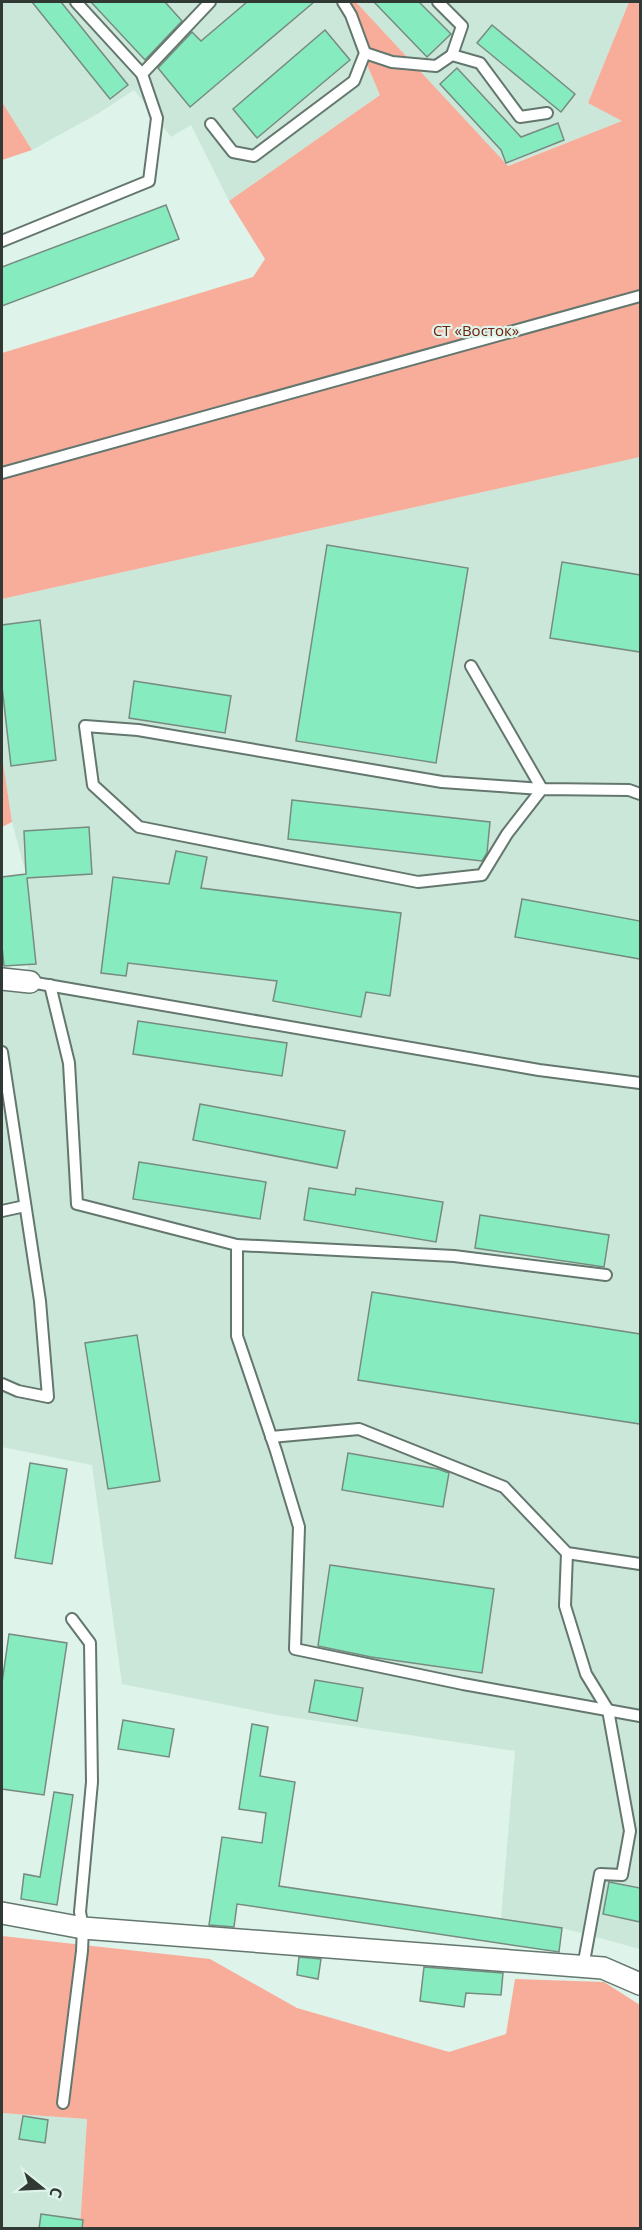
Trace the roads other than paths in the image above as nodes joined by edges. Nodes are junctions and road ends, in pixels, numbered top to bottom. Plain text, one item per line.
1 (76, 2) edge
2 (194, 2) edge
3 (210, 2) edge
4 (343, 2) edge
5 (438, 2) edge
6 (202, 10) junction
7 (365, 53) junction
8 (452, 54) junction
9 (142, 74) junction
10 (547, 113) dead end
11 (211, 124) dead end
12 (2, 241) edge
13 (640, 296) edge
14 (2, 473) edge
15 (471, 666) dead end
16 (542, 789) junction
17 (640, 794) edge
18 (2, 978) edge
19 (40, 983) junction
20 (2, 1052) edge
21 (640, 1083) edge
22 (26, 1206) junction
23 (2, 1211) edge
24 (237, 1245) junction
25 (606, 1275) dead end
26 (2, 1384) edge
27 (271, 1437) junction
28 (567, 1553) junction
29 (640, 1564) edge
30 (72, 1619) dead end
31 (609, 1710) junction
32 (640, 1716) edge
33 (2, 1914) edge
34 (83, 1928) junction
35 (583, 1967) junction
36 (640, 1984) edge
37 (63, 2103) dead end

1 - 9 lane
2 - 6 lane
3 - 6 lane
4 - 7 lane
5 - 8 lane
6 - 9 lane
7 - 8 lane
7 - 11 lane
8 - 10 lane
9 - 12 lane
13 - 14 lane
15 - 16 lane
16 - 16 lane
16 - 17 lane
18 - 19 street
19 - 21 lane
19 - 24 lane
20 - 22 lane
22 - 23 lane
22 - 26 lane
24 - 25 lane
24 - 27 lane
27 - 28 lane
27 - 31 lane
28 - 29 lane
28 - 31 lane
30 - 34 lane
31 - 32 lane
31 - 35 lane
33 - 34 street
34 - 35 street
34 - 37 lane
35 - 36 street

